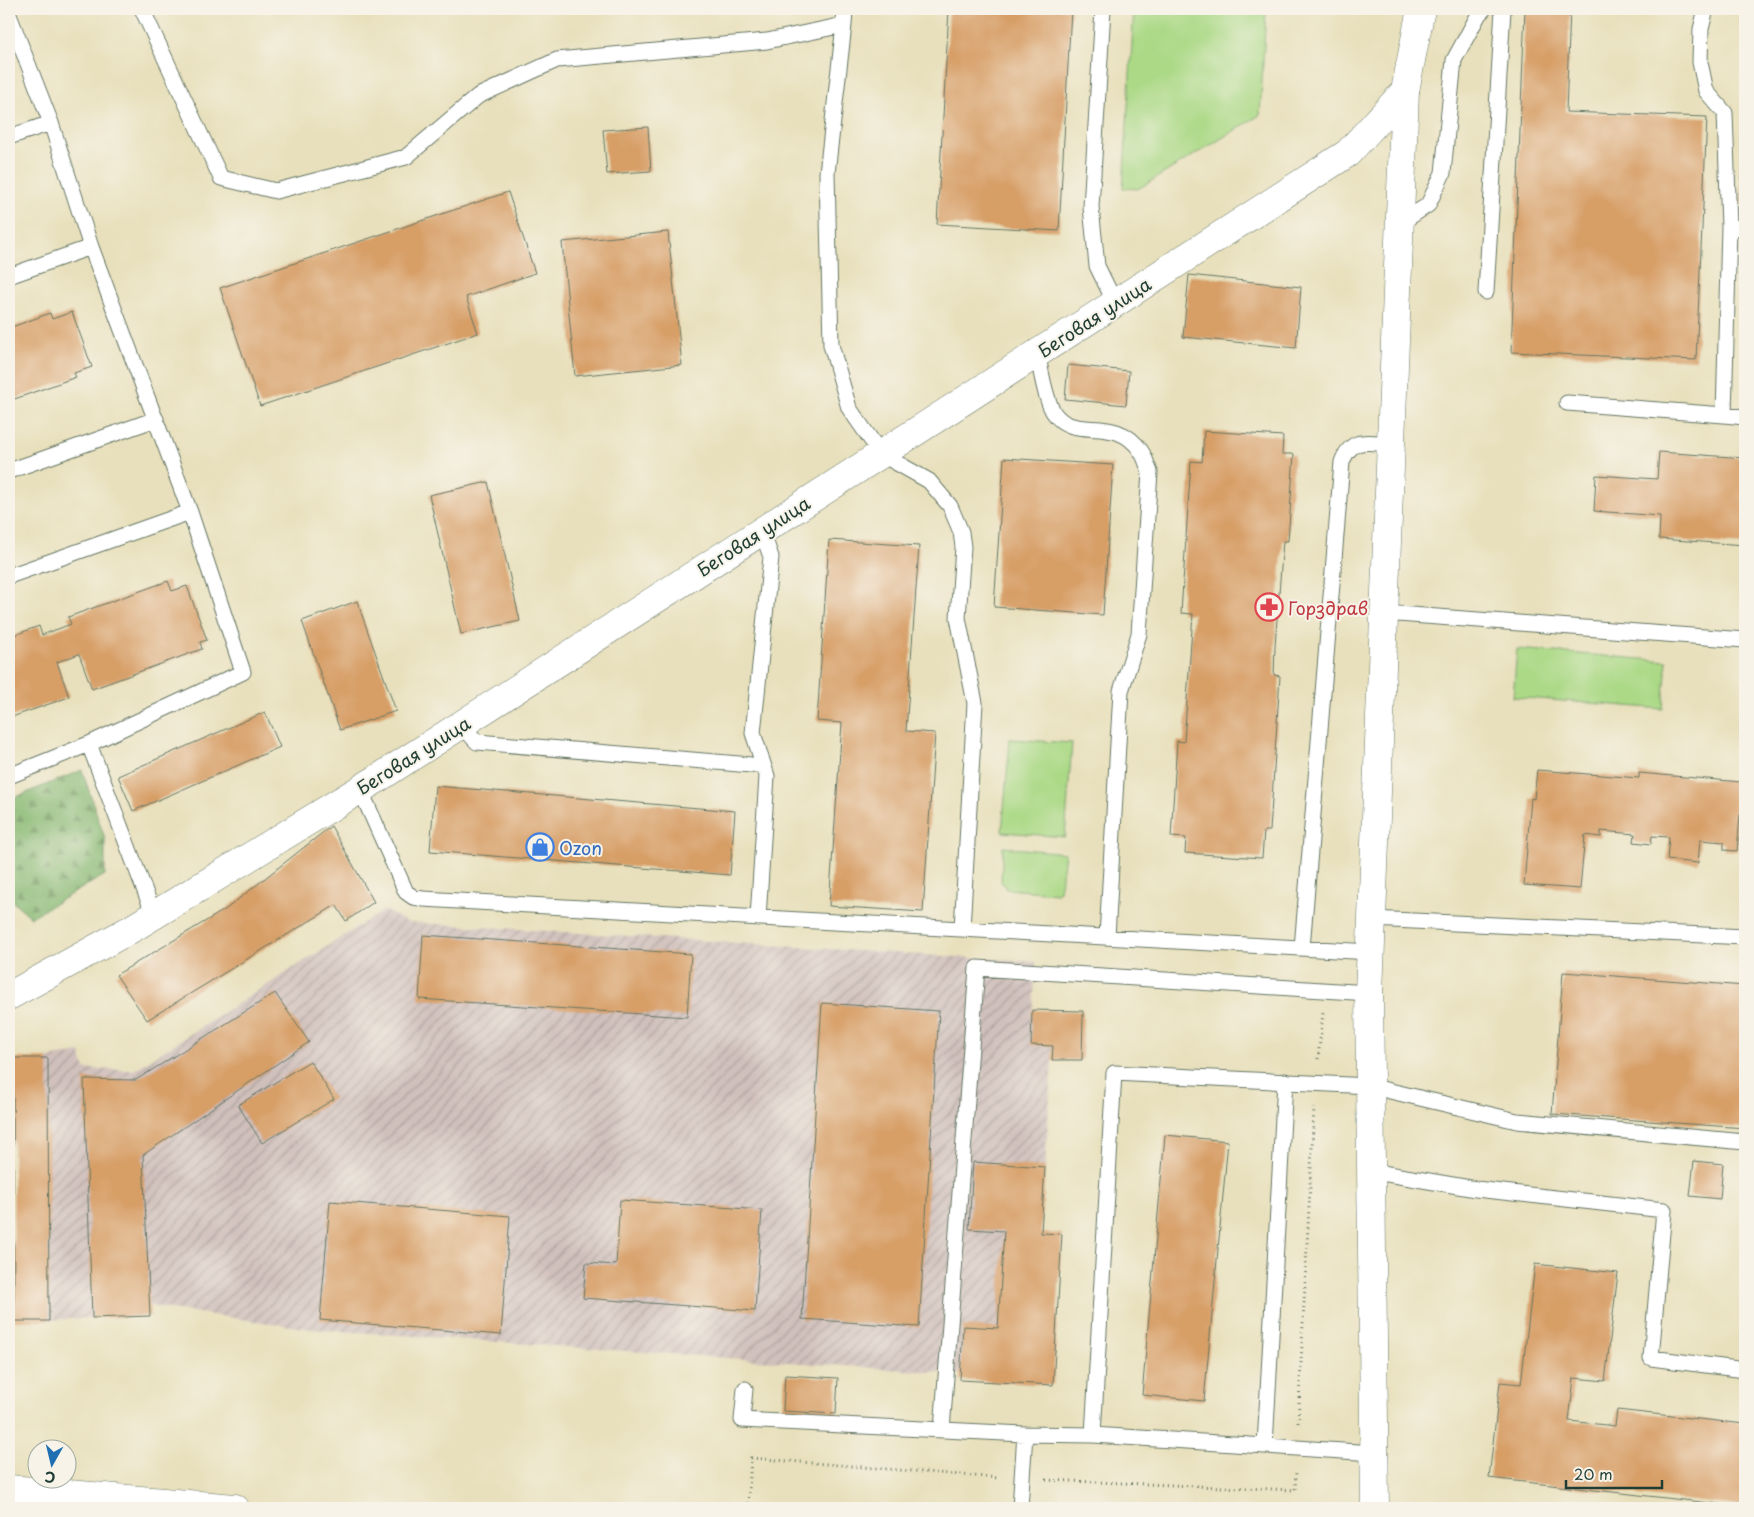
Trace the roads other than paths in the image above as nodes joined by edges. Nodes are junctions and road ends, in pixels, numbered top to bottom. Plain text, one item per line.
1 (142, 9) edge
2 (845, 9) edge
3 (1103, 9) edge
4 (1421, 9) edge
5 (1484, 9) edge
6 (1503, 9) edge
7 (1706, 9) edge
8 (9, 15) edge
9 (844, 25) junction
10 (1405, 91) junction
11 (51, 122) junction
12 (9, 137) edge
13 (1399, 224) junction
14 (1729, 227) junction
15 (1745, 228) edge
16 (91, 247) junction
17 (9, 276) edge
18 (1486, 292) dead end
19 (1115, 303) junction
20 (1038, 353) junction
21 (1567, 403) dead end
22 (1724, 416) junction
23 (1745, 417) edge
24 (156, 420) junction
25 (1391, 444) junction
26 (881, 454) junction
27 (9, 471) edge
28 (190, 512) junction
29 (762, 531) junction
30 (9, 576) edge
31 (1384, 613) junction
32 (1745, 640) edge
33 (461, 725) junction
34 (89, 744) junction
35 (763, 766) junction
36 (9, 776) edge
37 (360, 789) junction
38 (154, 915) junction
39 (758, 918) junction
40 (1372, 918) junction
41 (962, 929) junction
42 (1745, 936) edge
43 (1107, 938) junction
44 (1302, 948) junction
45 (1371, 952) junction
46 (1369, 993) junction
47 (9, 996) edge
48 (1286, 1082) junction
49 (1369, 1086) junction
50 (1745, 1142) edge
51 (1370, 1171) junction
52 (1745, 1370) edge
53 (745, 1389) dead end
54 (942, 1430) junction
55 (1025, 1434) junction
56 (1093, 1435) junction
57 (1265, 1446) junction
58 (1374, 1453) junction
59 (9, 1489) edge
60 (235, 1508) edge
61 (1020, 1508) edge
62 (1375, 1508) edge

1 - 9 lane
2 - 9 lane
3 - 19 lane
4 - 10 street
5 - 13 lane
6 - 18 lane
7 - 14 lane
8 - 11 lane
9 - 26 lane
10 - 13 street
10 - 19 street, Беговая улица
11 - 12 lane
11 - 16 lane
13 - 25 street
14 - 15 lane
14 - 22 lane
16 - 17 lane
16 - 24 lane
19 - 20 street, Беговая улица
20 - 26 street, Беговая улица
20 - 43 lane
21 - 22 lane
22 - 23 lane
24 - 27 lane
24 - 28 lane
25 - 31 street
25 - 44 lane
26 - 29 street, Беговая улица
26 - 41 lane
28 - 30 lane
28 - 34 lane
29 - 33 street, Беговая улица
29 - 35 lane
31 - 32 lane
31 - 40 street
33 - 35 lane
33 - 37 street, Беговая улица
34 - 36 lane
34 - 38 lane
35 - 39 lane
37 - 38 street, Беговая улица
37 - 39 lane
38 - 47 street, Беговая улица
39 - 41 lane
40 - 42 lane
40 - 45 street
41 - 43 lane
43 - 44 lane
44 - 45 lane
45 - 46 street
46 - 49 street
46 - 54 lane
48 - 49 lane
48 - 56 lane
48 - 57 lane
49 - 50 lane
49 - 51 street
51 - 52 lane
51 - 58 street
53 - 54 lane
54 - 55 lane
55 - 56 lane
55 - 61 lane
56 - 57 lane
57 - 58 lane
58 - 62 street
59 - 60 street

